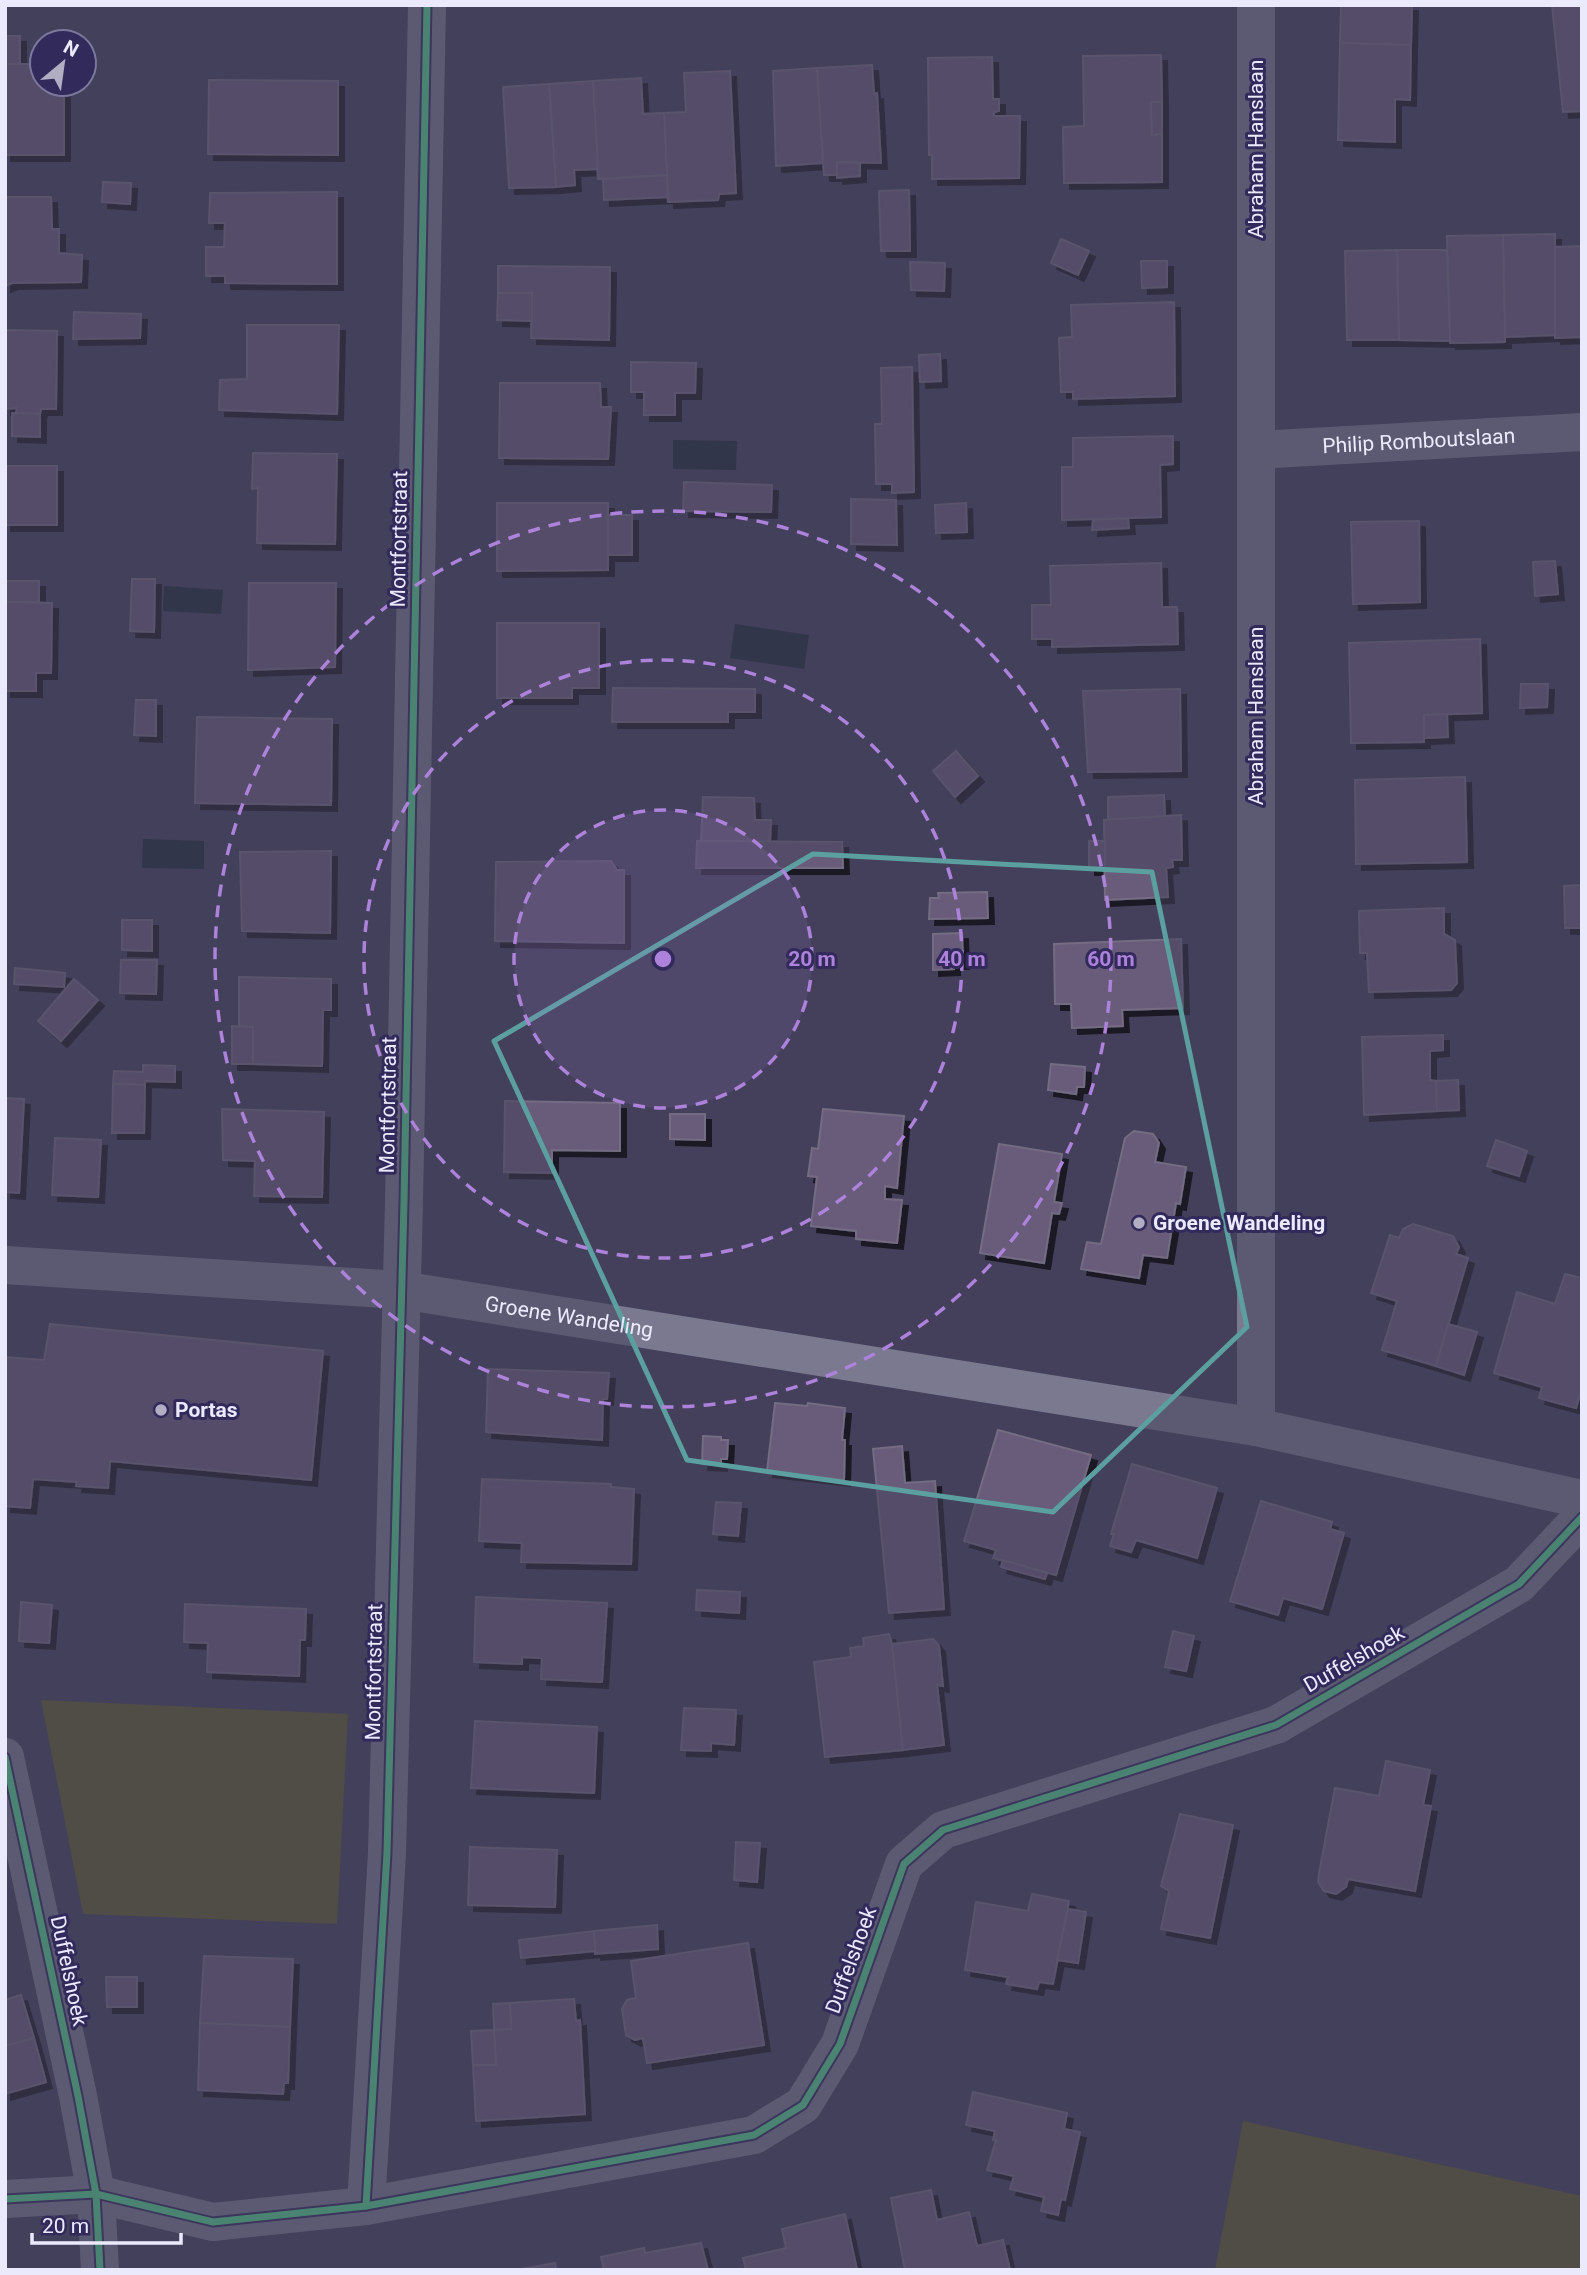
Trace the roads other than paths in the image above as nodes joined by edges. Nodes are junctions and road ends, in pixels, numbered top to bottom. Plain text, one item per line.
1 (428, 5) edge
2 (1255, 5) edge
3 (1582, 432) edge
4 (1256, 450) junction
5 (5, 1265) edge
6 (401, 1290) junction
7 (1256, 1427) junction
8 (1582, 1499) edge
9 (1582, 1517) edge
10 (5, 1757) edge
11 (96, 2194) junction
12 (5, 2199) edge
13 (366, 2206) junction
14 (100, 2270) edge

1 - 6 street, Montfortstraat
2 - 4 street, Abraham Hanslaan
3 - 4 street, Philip Romboutslaan
4 - 7 street, Abraham Hanslaan
5 - 6 street, Groene Wandeling
6 - 7 street, Groene Wandeling
6 - 13 street, Montfortstraat
7 - 8 street, Groene Wandeling
9 - 13 street, Duffelshoek
10 - 11 street, Duffelshoek
11 - 12 street, Duffelshoek
11 - 13 street, Duffelshoek
11 - 14 street

